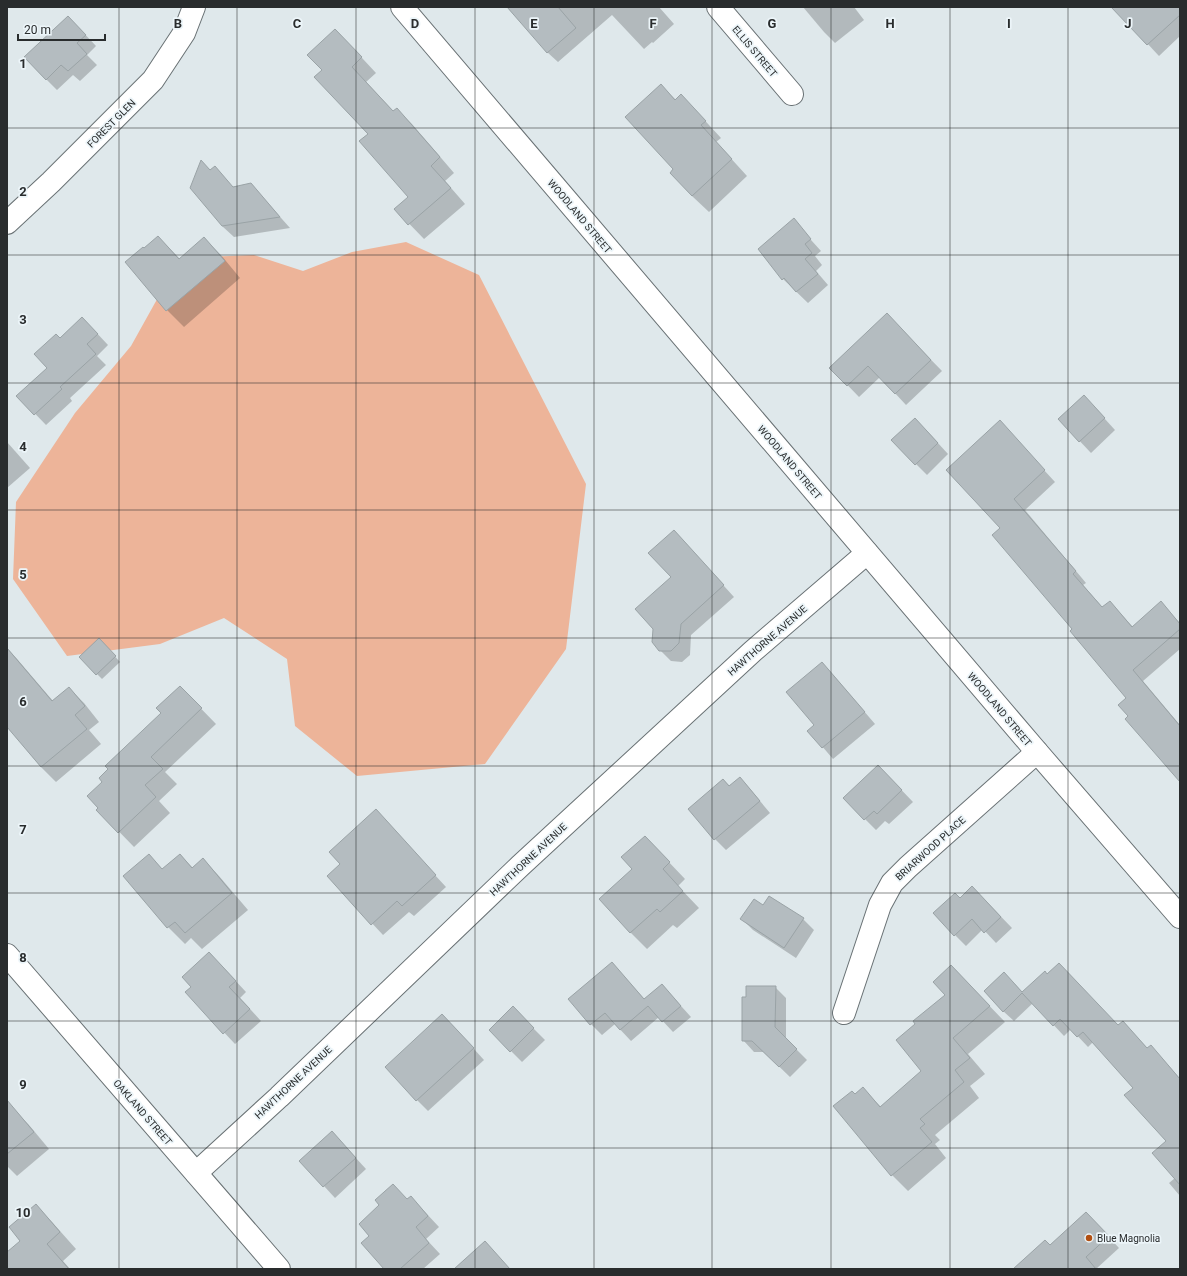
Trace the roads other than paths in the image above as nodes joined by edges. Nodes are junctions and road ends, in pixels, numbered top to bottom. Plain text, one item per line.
1 (194, 7) edge
2 (402, 7) edge
3 (718, 7) edge
4 (792, 94) dead end
5 (7, 223) edge
6 (868, 553) junction
7 (1037, 752) junction
8 (1180, 917) edge
9 (7, 955) edge
10 (844, 1013) dead end
11 (196, 1173) junction
12 (279, 1269) edge

1 - 5 street, FOREST GLEN
2 - 6 street, WOODLAND STREET
3 - 4 street, ELLIS STREET
6 - 7 street, WOODLAND STREET
6 - 11 street, HAWTHORNE AVENUE
7 - 8 street, WOODLAND STREET
7 - 10 street, BRIARWOOD PLACE
9 - 11 street, OAKLAND STREET
11 - 12 street, OAKLAND STREET

